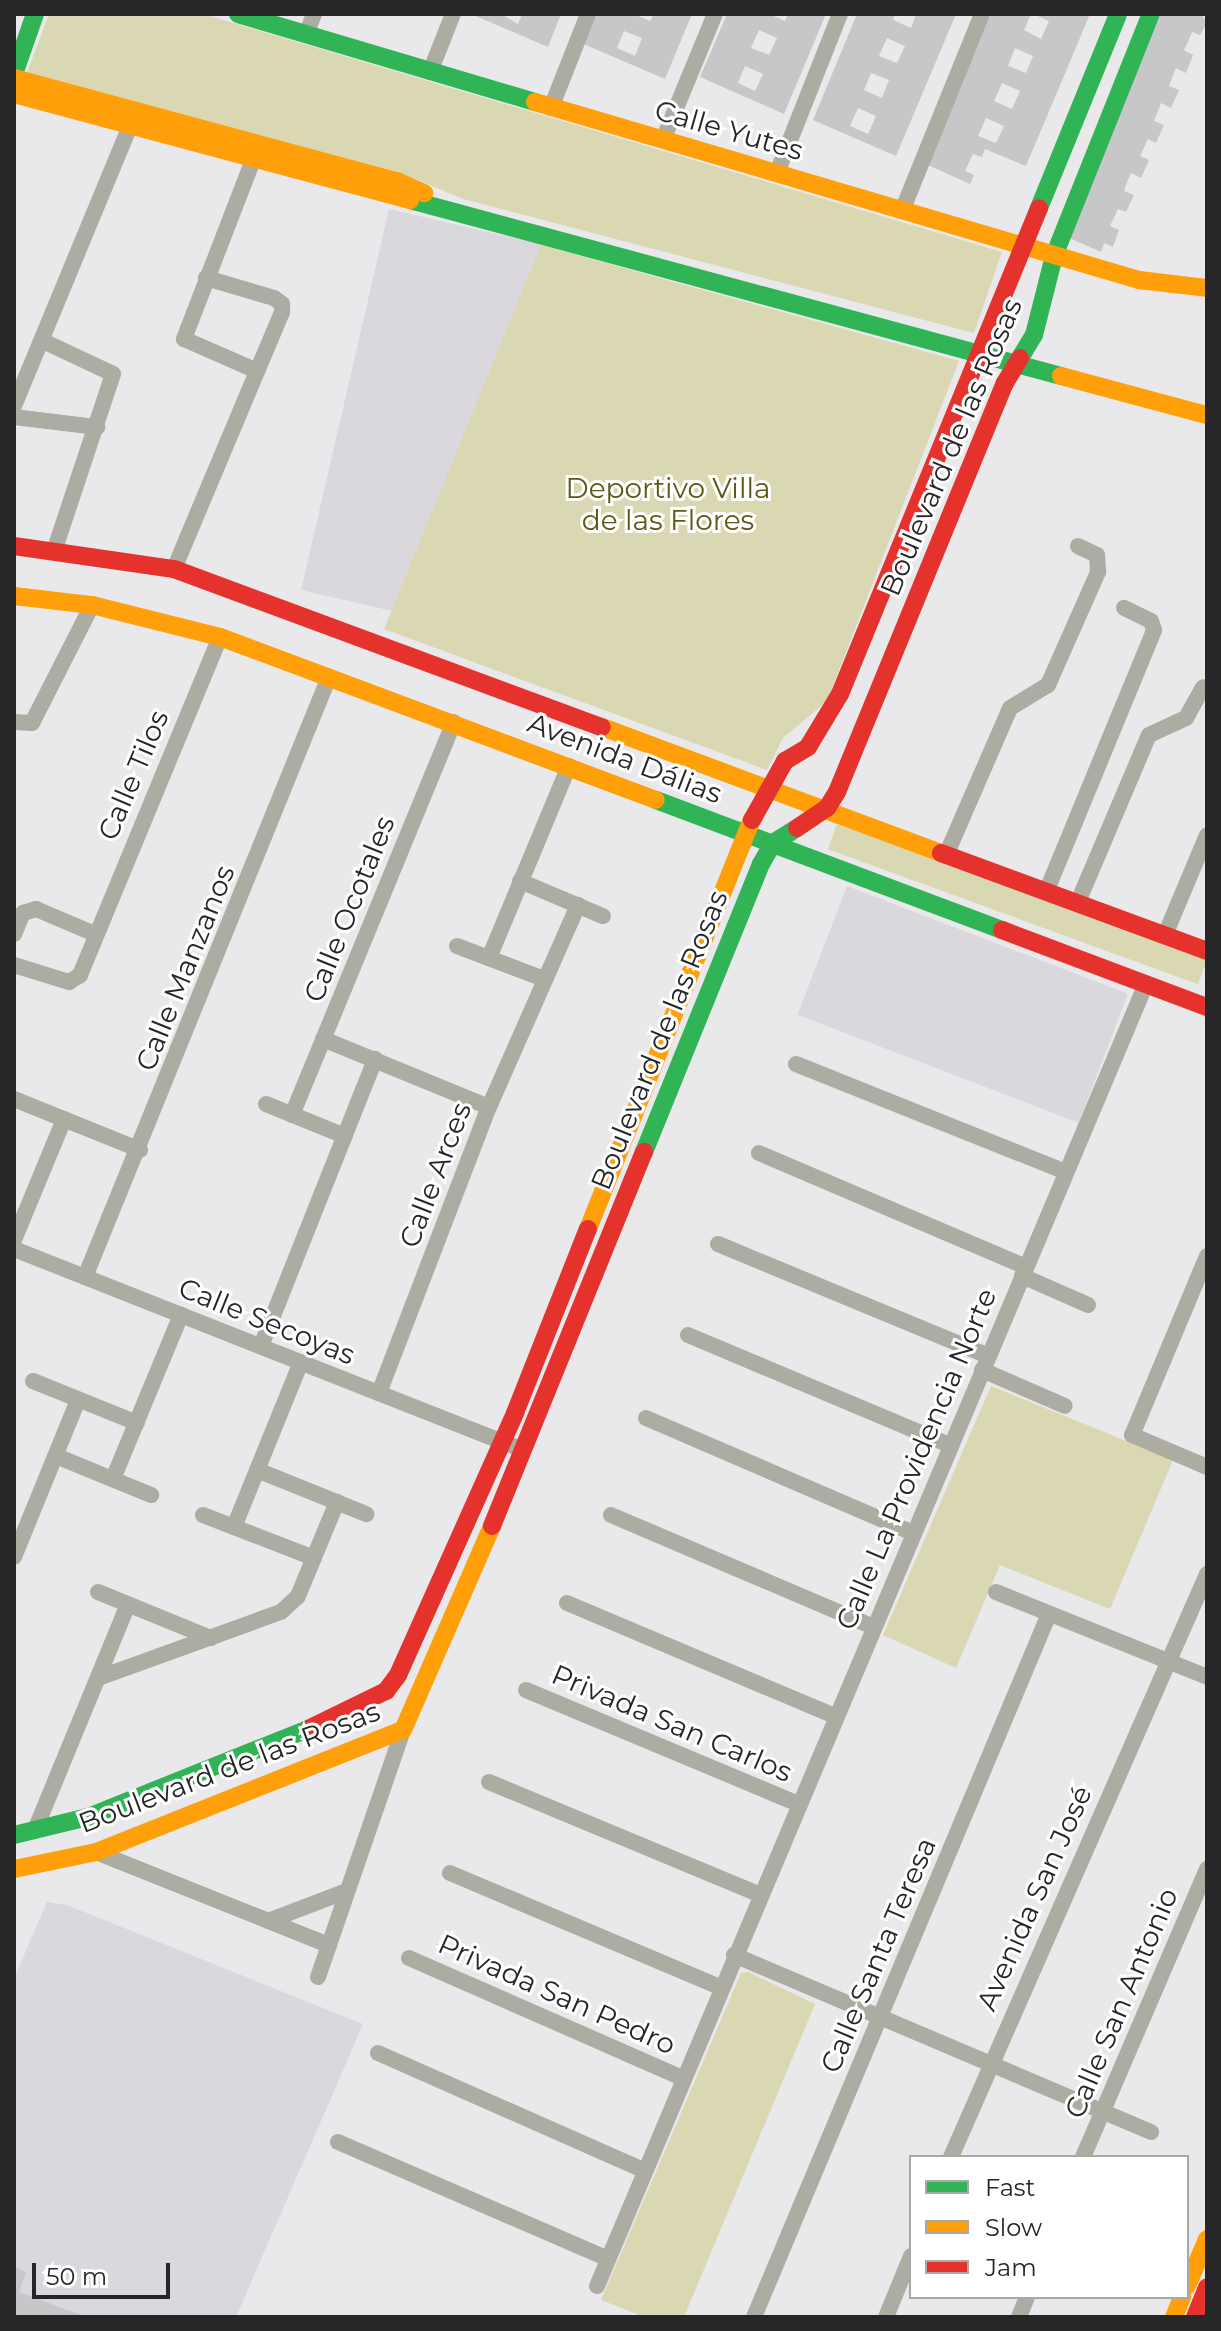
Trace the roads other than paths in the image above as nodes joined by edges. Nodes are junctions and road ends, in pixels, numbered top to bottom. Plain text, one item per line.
1 (35, 14) edge
2 (238, 14) edge
3 (314, 14) edge
4 (453, 14) edge
5 (588, 14) edge
6 (715, 14) edge
7 (840, 14) edge
8 (982, 14) edge
9 (1118, 14) edge
10 (1151, 14) edge
11 (306, 35) junction
12 (430, 72) junction
13 (14, 76) edge
14 (14, 94) edge
15 (551, 108) junction
16 (130, 126) junction
17 (663, 140) junction
18 (253, 160) junction
19 (777, 173) junction
20 (902, 211) junction
21 (488, 220) junction
22 (1024, 247) junction
23 (1054, 256) junction
24 (206, 278) junction
25 (1207, 288) edge
26 (43, 341) junction
27 (979, 355) junction
28 (1013, 364) junction
29 (257, 371) junction
30 (14, 406) edge
31 (1207, 415) edge
32 (14, 417) edge
33 (97, 427) junction
34 (14, 546) edge
35 (1078, 546) dead end
36 (54, 551) junction
37 (174, 569) junction
38 (14, 596) edge
39 (92, 605) junction
40 (1124, 608) dead end
41 (220, 637) junction
42 (329, 677) junction
43 (1203, 687) dead end
44 (14, 722) edge
45 (454, 722) junction
46 (569, 766) junction
47 (769, 786) junction
48 (827, 808) junction
49 (745, 833) junction
50 (1207, 835) edge
51 (773, 843) junction
52 (947, 853) junction
53 (520, 881) junction
54 (1047, 890) junction
55 (1078, 902) junction
56 (578, 905) junction
57 (603, 916) dead end
58 (14, 934) edge
59 (95, 934) junction
60 (1165, 935) junction
61 (457, 946) dead end
62 (1207, 951) edge
63 (489, 958) junction
64 (14, 965) edge
65 (544, 979) junction
66 (1146, 984) junction
67 (1207, 1007) edge
68 (323, 1039) junction
69 (375, 1059) junction
70 (796, 1064) dead end
71 (14, 1099) edge
72 (266, 1104) dead end
73 (489, 1107) junction
74 (292, 1115) junction
75 (64, 1119) junction
76 (345, 1136) junction
77 (140, 1150) junction
78 (759, 1153) dead end
79 (1066, 1172) junction
80 (14, 1240) edge
81 (718, 1244) dead end
82 (14, 1249) edge
83 (1207, 1256) edge
84 (1024, 1272) junction
85 (85, 1277) junction
86 (1088, 1305) dead end
87 (181, 1315) junction
88 (688, 1335) dead end
89 (261, 1346) junction
90 (301, 1362) junction
91 (985, 1363) junction
92 (33, 1381) dead end
93 (379, 1393) junction
94 (78, 1400) junction
95 (1065, 1406) dead end
96 (646, 1418) dead end
97 (137, 1423) junction
98 (501, 1441) junction
99 (950, 1445) junction
100 (523, 1450) junction
101 (56, 1456) junction
102 (1207, 1467) edge
103 (257, 1470) junction
104 (113, 1479) junction
105 (151, 1495) dead end
106 (337, 1502) junction
107 (366, 1514) dead end
108 (203, 1515) dead end
109 (611, 1515) dead end
110 (234, 1527) junction
111 (913, 1533) junction
112 (14, 1557) edge
113 (314, 1558) junction
114 (1207, 1574) edge
115 (98, 1592) dead end
116 (996, 1592) dead end
117 (567, 1603) dead end
118 (128, 1604) junction
119 (1049, 1614) junction
120 (873, 1627) junction
121 (211, 1638) junction
122 (1167, 1661) junction
123 (101, 1677) junction
124 (1207, 1677) edge
125 (526, 1690) dead end
126 (835, 1716) junction
127 (403, 1730) junction
128 (489, 1782) dead end
129 (798, 1804) junction
130 (35, 1830) junction
131 (14, 1835) edge
132 (96, 1852) junction
133 (14, 1869) edge
134 (1207, 1869) edge
135 (450, 1873) dead end
136 (347, 1891) junction
137 (760, 1895) junction
138 (268, 1921) junction
139 (329, 1945) junction
140 (734, 1955) junction
141 (409, 1958) dead end
142 (318, 1977) dead end
143 (722, 1988) junction
144 (879, 2018) junction
145 (378, 2053) dead end
146 (990, 2063) junction
147 (684, 2079) junction
148 (1102, 2111) junction
149 (1151, 2132) dead end
150 (338, 2142) dead end
151 (952, 2155) edge
152 (1084, 2155) edge
153 (645, 2171) junction
154 (1207, 2239) edge
155 (608, 2259) junction
156 (909, 2261) edge
157 (1189, 2281) edge
158 (597, 2286) dead end
159 (1207, 2287) edge
160 (754, 2317) edge
161 (886, 2317) edge
162 (1195, 2317) edge

1 - 13 main road
2 - 11 main road, Calle Yutes
3 - 11 street
4 - 12 street
5 - 15 street
6 - 17 street
7 - 19 street
8 - 20 street
9 - 22 main road, Boulevard de las Rosas
10 - 23 main road, Boulevard de las Rosas
11 - 12 main road, Calle Yutes
12 - 15 main road, Calle Yutes
13 - 21 main road
14 - 16 main road
15 - 17 main road, Calle Yutes
16 - 18 main road
16 - 26 street
17 - 19 main road, Calle Yutes
18 - 21 main road
18 - 24 street
19 - 20 main road, Calle Yutes
20 - 22 main road, Calle Yutes
21 - 27 main road
22 - 23 main road, Calle Yutes
22 - 27 main road, Boulevard de las Rosas
23 - 25 main road, Calle Yutes
23 - 28 main road, Boulevard de las Rosas
24 - 29 street
24 - 29 street
26 - 30 street
26 - 33 street
27 - 28 main road
27 - 47 main road, Boulevard de las Rosas
28 - 31 main road
28 - 48 main road, Boulevard de las Rosas
29 - 37 street
32 - 33 street
33 - 36 street
34 - 36 main road, Avenida Dálias
35 - 52 street
36 - 37 main road, Avenida Dálias
37 - 47 main road, Avenida Dálias
38 - 39 main road, Avenida Dálias
39 - 41 main road, Avenida Dálias
39 - 44 street
40 - 54 street
41 - 42 main road, Avenida Dálias
41 - 59 street, Calle Tilos
42 - 45 main road, Avenida Dálias
42 - 77 street, Calle Manzanos
43 - 55 street
45 - 46 main road, Avenida Dálias
45 - 68 street, Calle Ocotales
46 - 49 main road, Avenida Dálias
46 - 53 street
47 - 48 main road, Avenida Dálias
47 - 49 main road, Boulevard de las Rosas
48 - 51 main road
48 - 52 main road, Avenida Dálias
49 - 51 main road, Avenida Dálias
49 - 98 main road, Boulevard de las Rosas
50 - 60 street
51 - 66 main road, Avenida Dálias
51 - 100 main road, Boulevard de las Rosas
52 - 54 main road, Avenida Dálias
53 - 56 street
53 - 63 street
54 - 55 main road, Avenida Dálias
55 - 60 main road, Avenida Dálias
56 - 57 street
56 - 65 street, Calle Arces
58 - 59 street
59 - 64 street, Calle Tilos
60 - 62 main road, Avenida Dálias
61 - 63 street
63 - 65 street
65 - 73 street, Calle Arces
66 - 67 main road, Avenida Dálias
66 - 79 street, Calle La Providencia Norte
68 - 69 street
68 - 74 street, Calle Ocotales
69 - 73 street
69 - 76 street
70 - 79 street
71 - 75 street
72 - 74 street
73 - 93 street, Calle Arces
74 - 76 street
75 - 77 street
75 - 80 street
76 - 89 street
77 - 85 street, Calle Manzanos
78 - 84 street
79 - 84 street, Calle La Providencia Norte
81 - 91 street
82 - 85 street, Calle Secoyas
83 - 102 street
84 - 86 street
84 - 91 street, Calle La Providencia Norte
85 - 87 street, Calle Secoyas
87 - 89 street, Calle Secoyas
87 - 97 street
88 - 99 street
89 - 90 street, Calle Secoyas
90 - 93 street, Calle Secoyas
90 - 103 street
91 - 95 street
91 - 99 street, Calle La Providencia Norte
92 - 94 street
93 - 98 street, Calle Secoyas
94 - 97 street
94 - 101 street
96 - 111 street
97 - 104 street
98 - 100 street, Calle Secoyas
98 - 130 main road, Boulevard de las Rosas
99 - 111 street, Calle La Providencia Norte
100 - 127 main road, Boulevard de las Rosas
101 - 104 street
101 - 112 street
103 - 106 street
103 - 110 street
104 - 105 street
106 - 107 street
106 - 113 street
108 - 110 street
109 - 120 street
110 - 113 street
111 - 120 street, Calle La Providencia Norte
113 - 121 street
114 - 122 street, Avenida San José
115 - 118 street
116 - 119 street
117 - 126 street
118 - 121 street
118 - 123 street
119 - 122 street
119 - 144 street, Calle Santa Teresa
120 - 126 street, Calle La Providencia Norte
121 - 123 street
122 - 124 street
122 - 146 street, Avenida San José
123 - 130 street
125 - 129 street, Privada San Carlos
126 - 129 street, Calle La Providencia Norte
127 - 132 main road, Boulevard de las Rosas
127 - 136 street
128 - 137 street
129 - 137 street, Calle La Providencia Norte
130 - 131 main road, Boulevard de las Rosas
132 - 133 main road, Boulevard de las Rosas
132 - 138 street
134 - 148 street, Calle San Antonio
135 - 143 street
136 - 138 street
136 - 139 street
137 - 140 street, Calle La Providencia Norte
138 - 139 street
139 - 142 street
140 - 143 street, Calle La Providencia Norte
140 - 144 street
141 - 147 street, Privada San Pedro
143 - 147 street, Calle La Providencia Norte
144 - 146 street
144 - 160 street, Calle Santa Teresa
145 - 153 street
146 - 148 street
146 - 151 street, Avenida San José
147 - 153 street, Calle La Providencia Norte
148 - 149 street
148 - 152 street, Calle San Antonio
150 - 155 street
153 - 155 street, Calle La Providencia Norte
154 - 157 main road
155 - 158 street, Calle La Providencia Norte
156 - 161 street
159 - 162 main road

